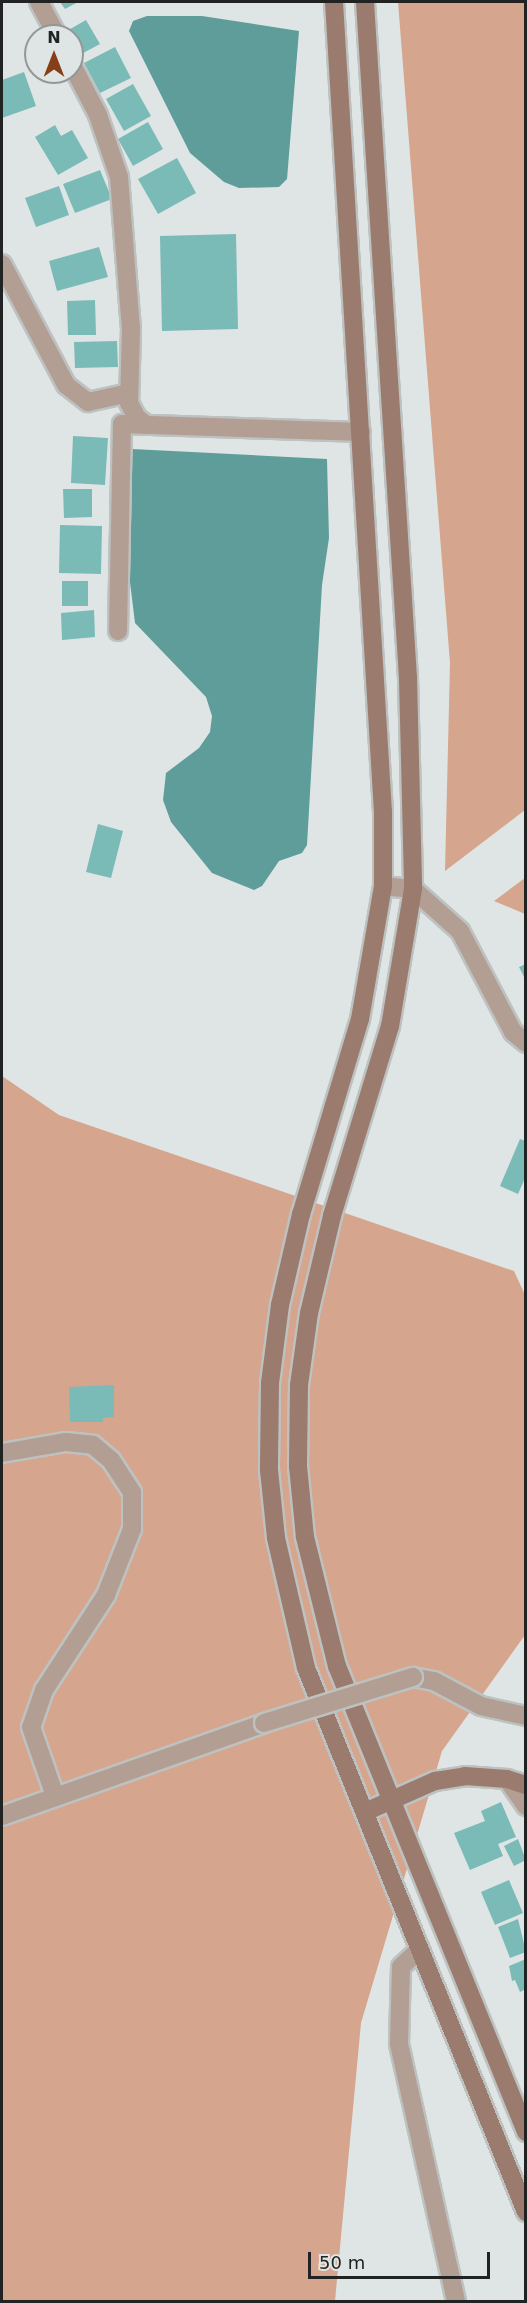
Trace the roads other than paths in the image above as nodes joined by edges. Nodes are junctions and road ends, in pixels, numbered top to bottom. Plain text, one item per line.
1 (39, 2) edge
2 (334, 2) edge
3 (364, 2) edge
4 (51, 24) edge
5 (82, 84) edge
6 (2, 264) edge
7 (129, 393) junction
8 (147, 425) junction
9 (361, 432) junction
10 (117, 631) dead end
11 (383, 886) junction
12 (413, 889) junction
13 (525, 1043) edge
14 (2, 1453) edge
15 (525, 1716) edge
16 (507, 1779) junction
17 (525, 1785) edge
18 (55, 1796) junction
19 (390, 1798) junction
20 (525, 1806) edge
21 (365, 1812) junction
22 (2, 1816) edge
23 (418, 1951) junction
24 (525, 2132) edge
25 (525, 2212) edge
26 (455, 2300) edge

1 - 4 street
2 - 9 street
3 - 12 street
5 - 7 street
6 - 7 street
7 - 8 street
8 - 9 street
8 - 10 street
9 - 11 street
11 - 12 street
11 - 21 street
12 - 13 street
12 - 19 street
14 - 18 street
15 - 18 street, bridge
16 - 17 street
16 - 19 street
16 - 20 street
18 - 22 street
19 - 21 street
19 - 24 street
21 - 23 street
23 - 25 street
23 - 26 street

